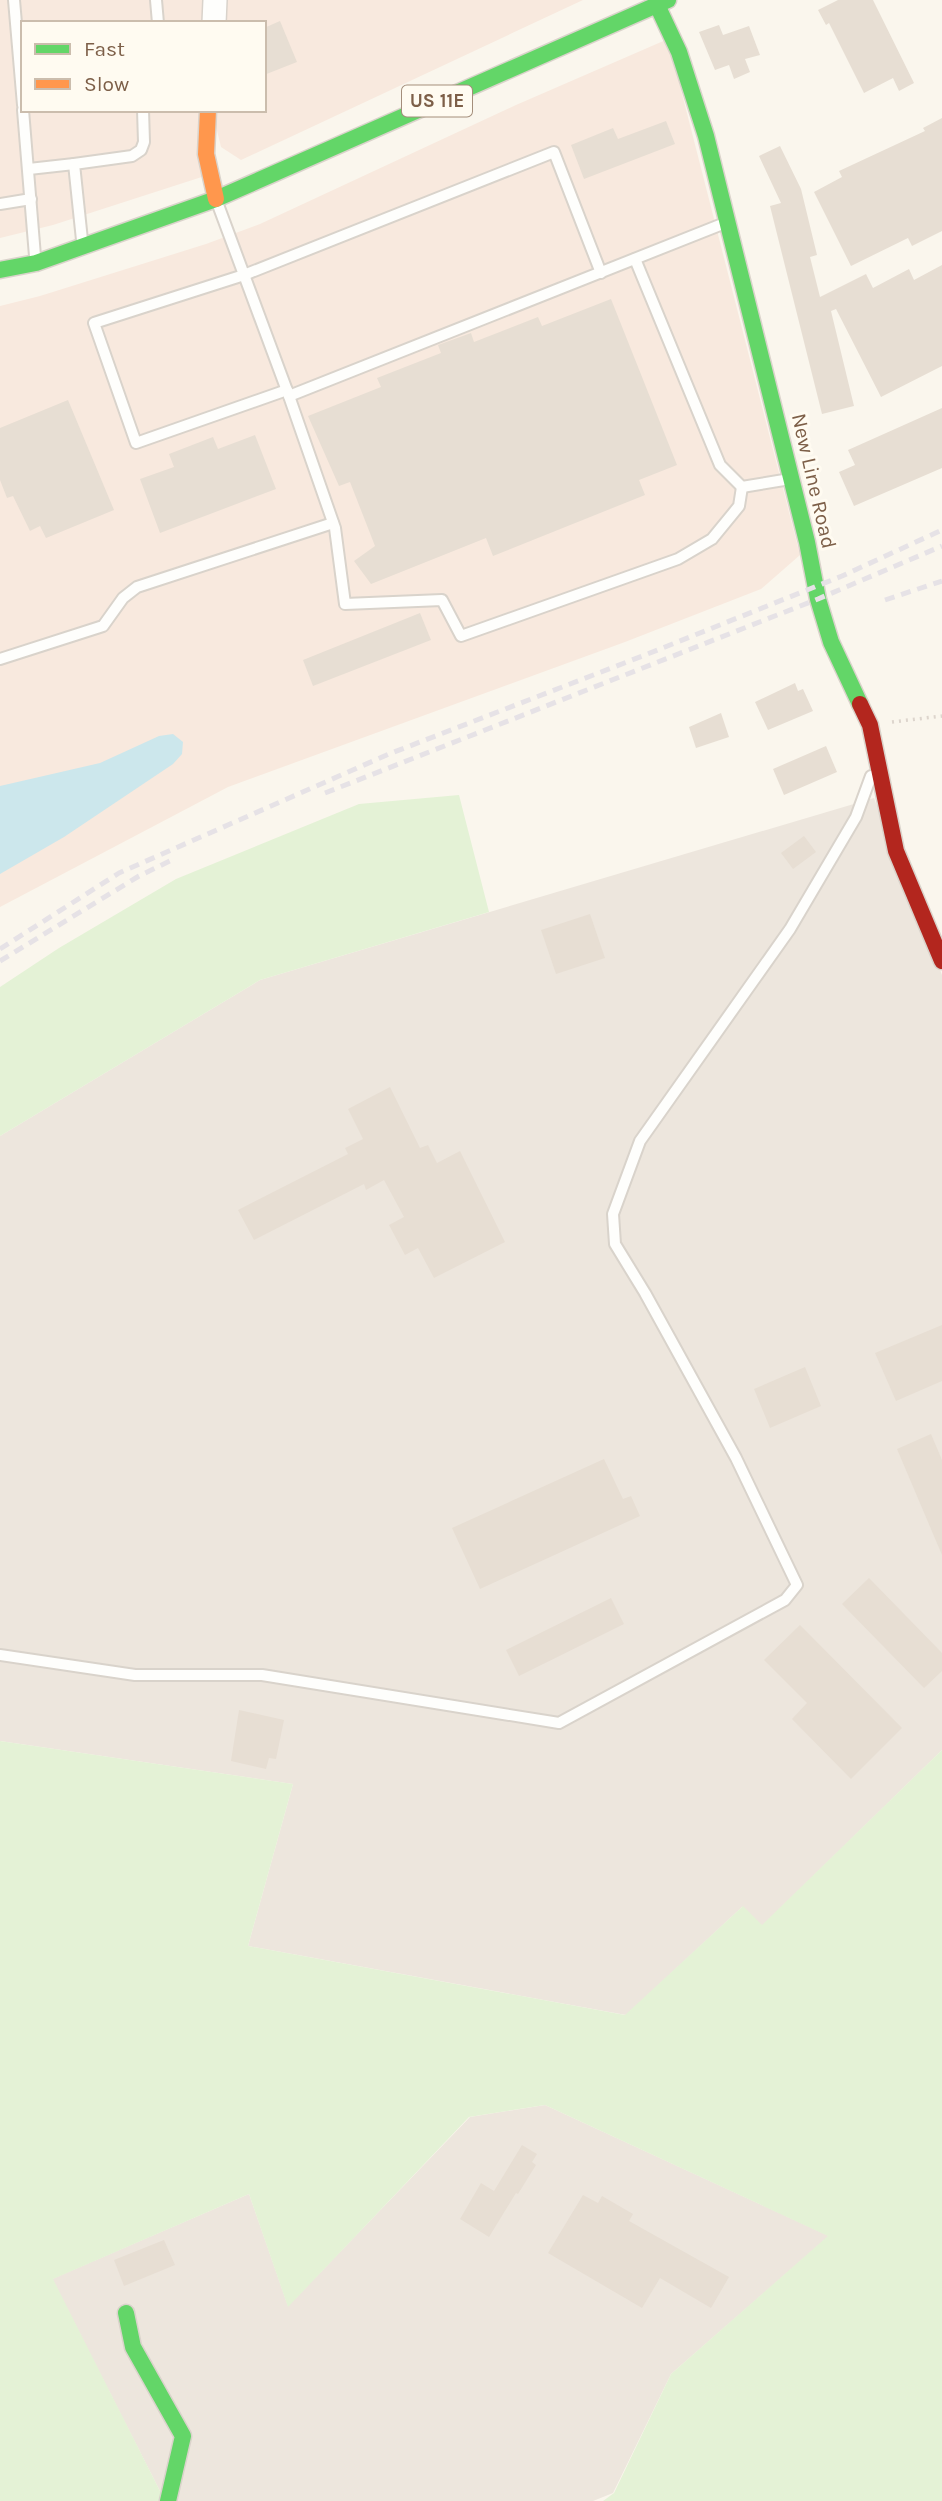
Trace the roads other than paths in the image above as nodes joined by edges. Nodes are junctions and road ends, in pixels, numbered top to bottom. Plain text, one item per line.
1 (27, 0) edge
2 (156, 0) edge
3 (215, 0) edge
4 (14, 1) edge
5 (663, 2) edge
6 (158, 21) edge
7 (214, 21) edge
8 (21, 84) edge
9 (23, 112) edge
10 (144, 112) edge
11 (208, 112) edge
12 (74, 164) junction
13 (29, 169) junction
14 (31, 199) junction
15 (216, 199) junction
16 (0, 204) edge
17 (729, 222) junction
18 (82, 246) junction
19 (635, 259) junction
20 (36, 263) junction
21 (0, 270) edge
22 (601, 273) junction
23 (244, 275) junction
24 (288, 393) junction
25 (792, 479) junction
26 (742, 487) junction
27 (333, 523) junction
28 (0, 659) edge
29 (878, 757) junction
30 (942, 961) edge
31 (0, 1655) edge
32 (126, 2313) dead end
33 (169, 2501) edge

1 - 4 lane
2 - 6 lane
3 - 7 street
4 - 8 lane
5 - 15 street, US 11E
5 - 17 street, New Line Road
9 - 13 lane
10 - 12 lane
11 - 15 street
12 - 13 lane
12 - 18 lane
13 - 14 lane
14 - 16 lane
14 - 20 lane
15 - 18 street, US 11E
15 - 23 lane
17 - 19 lane
17 - 25 street, New Line Road
18 - 20 street, US 11E
19 - 22 lane
19 - 26 lane
20 - 21 street, US 11E
22 - 23 lane
22 - 24 lane
23 - 24 lane
23 - 24 lane
24 - 27 lane
25 - 26 lane
25 - 29 street, New Line Road
26 - 27 lane
27 - 28 lane
29 - 30 street, New Line Road
29 - 31 lane
32 - 33 street

